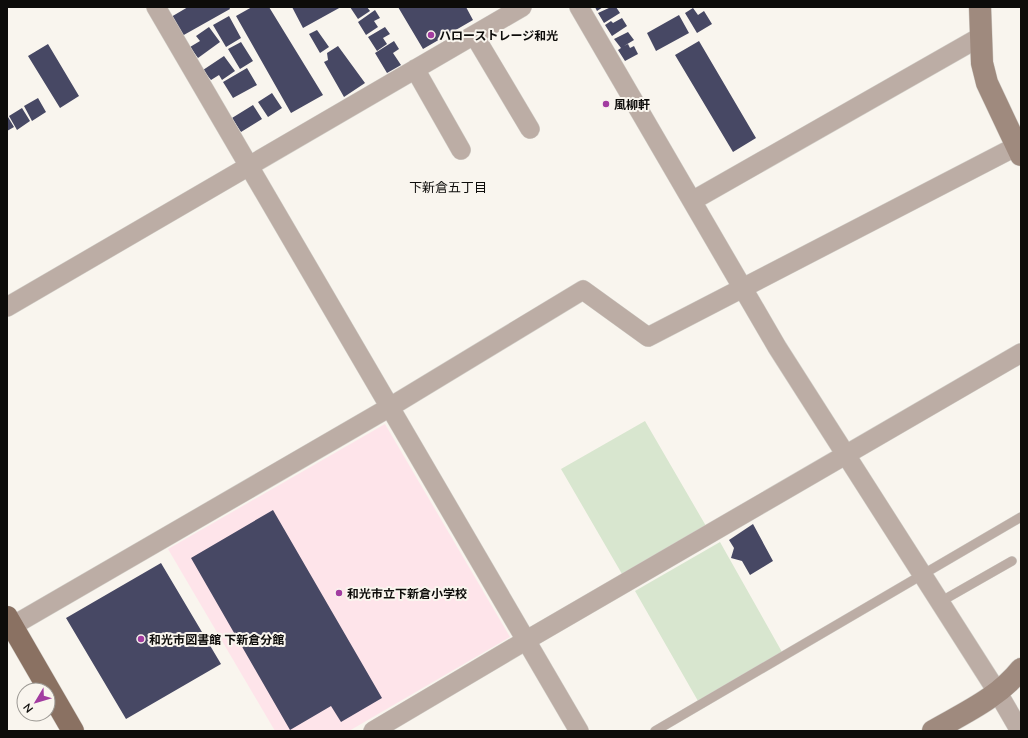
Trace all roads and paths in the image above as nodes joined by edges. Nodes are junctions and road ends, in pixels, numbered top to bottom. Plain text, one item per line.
1 (156, 7) edge
2 (522, 7) edge
3 (579, 7) edge
4 (980, 7) edge
5 (474, 35) junction
6 (980, 37) junction
7 (415, 69) junction
8 (530, 129) dead end
9 (462, 150) dead end
10 (1019, 151) edge
11 (248, 165) junction
12 (692, 201) junction
13 (743, 287) junction
14 (7, 307) edge
15 (1021, 353) edge
16 (390, 407) junction
17 (846, 454) junction
18 (1021, 517) edge
19 (1012, 561) dead end
20 (923, 575) junction
21 (940, 602) junction
22 (9, 624) edge
23 (525, 641) junction
24 (1021, 669) edge
25 (998, 693) junction
26 (73, 731) edge
27 (374, 731) edge
28 (579, 731) edge
29 (655, 731) edge
30 (934, 731) edge
31 (1020, 731) edge

1 - 11 street
2 - 5 street
3 - 12 street
4 - 6 street
5 - 7 street
5 - 8 street
6 - 10 street
6 - 12 street
7 - 9 street
7 - 11 street
10 - 13 street
11 - 14 street
11 - 16 street
12 - 13 street
13 - 16 street
13 - 17 street
15 - 17 street
16 - 22 street
16 - 23 street
17 - 20 street
17 - 23 street
18 - 20 lane
19 - 21 lane
20 - 21 street
20 - 29 lane
21 - 25 street
22 - 26 main road
23 - 27 street
23 - 28 street
24 - 25 street
25 - 30 street
25 - 31 street

